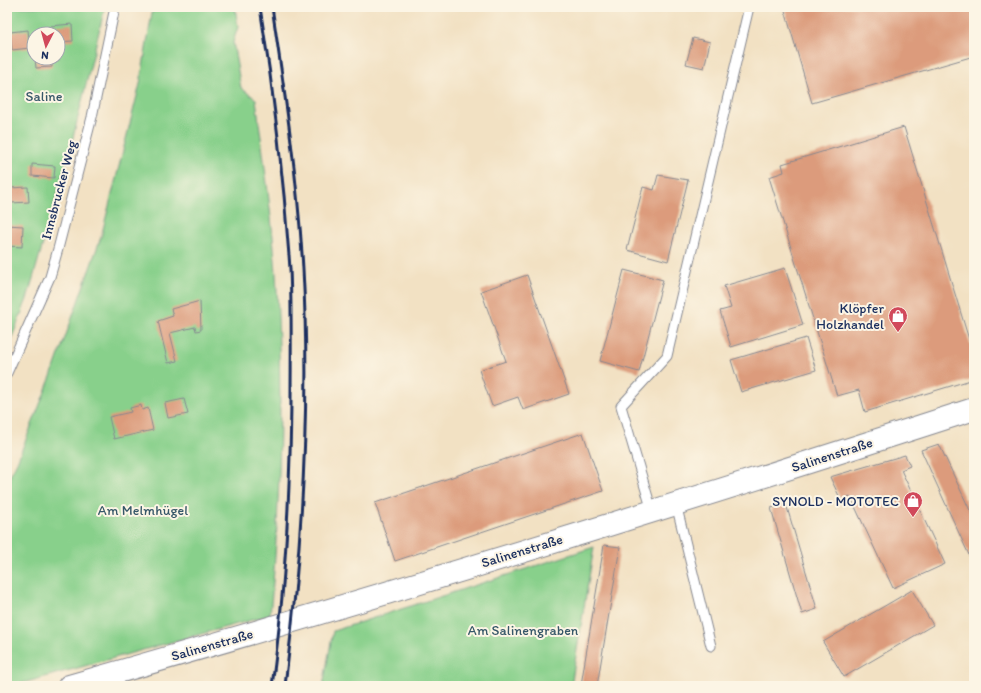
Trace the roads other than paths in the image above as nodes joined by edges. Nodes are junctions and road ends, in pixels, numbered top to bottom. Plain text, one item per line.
1 (115, 7) edge
2 (749, 7) edge
3 (7, 373) edge
4 (974, 409) edge
5 (676, 504) junction
6 (652, 511) junction
7 (711, 646) dead end
8 (69, 686) edge

1 - 3 lane, Innsbrucker Weg
2 - 6 lane
4 - 5 street, Salinenstraße
5 - 6 street, Salinenstraße
5 - 7 lane
6 - 8 street, Salinenstraße

